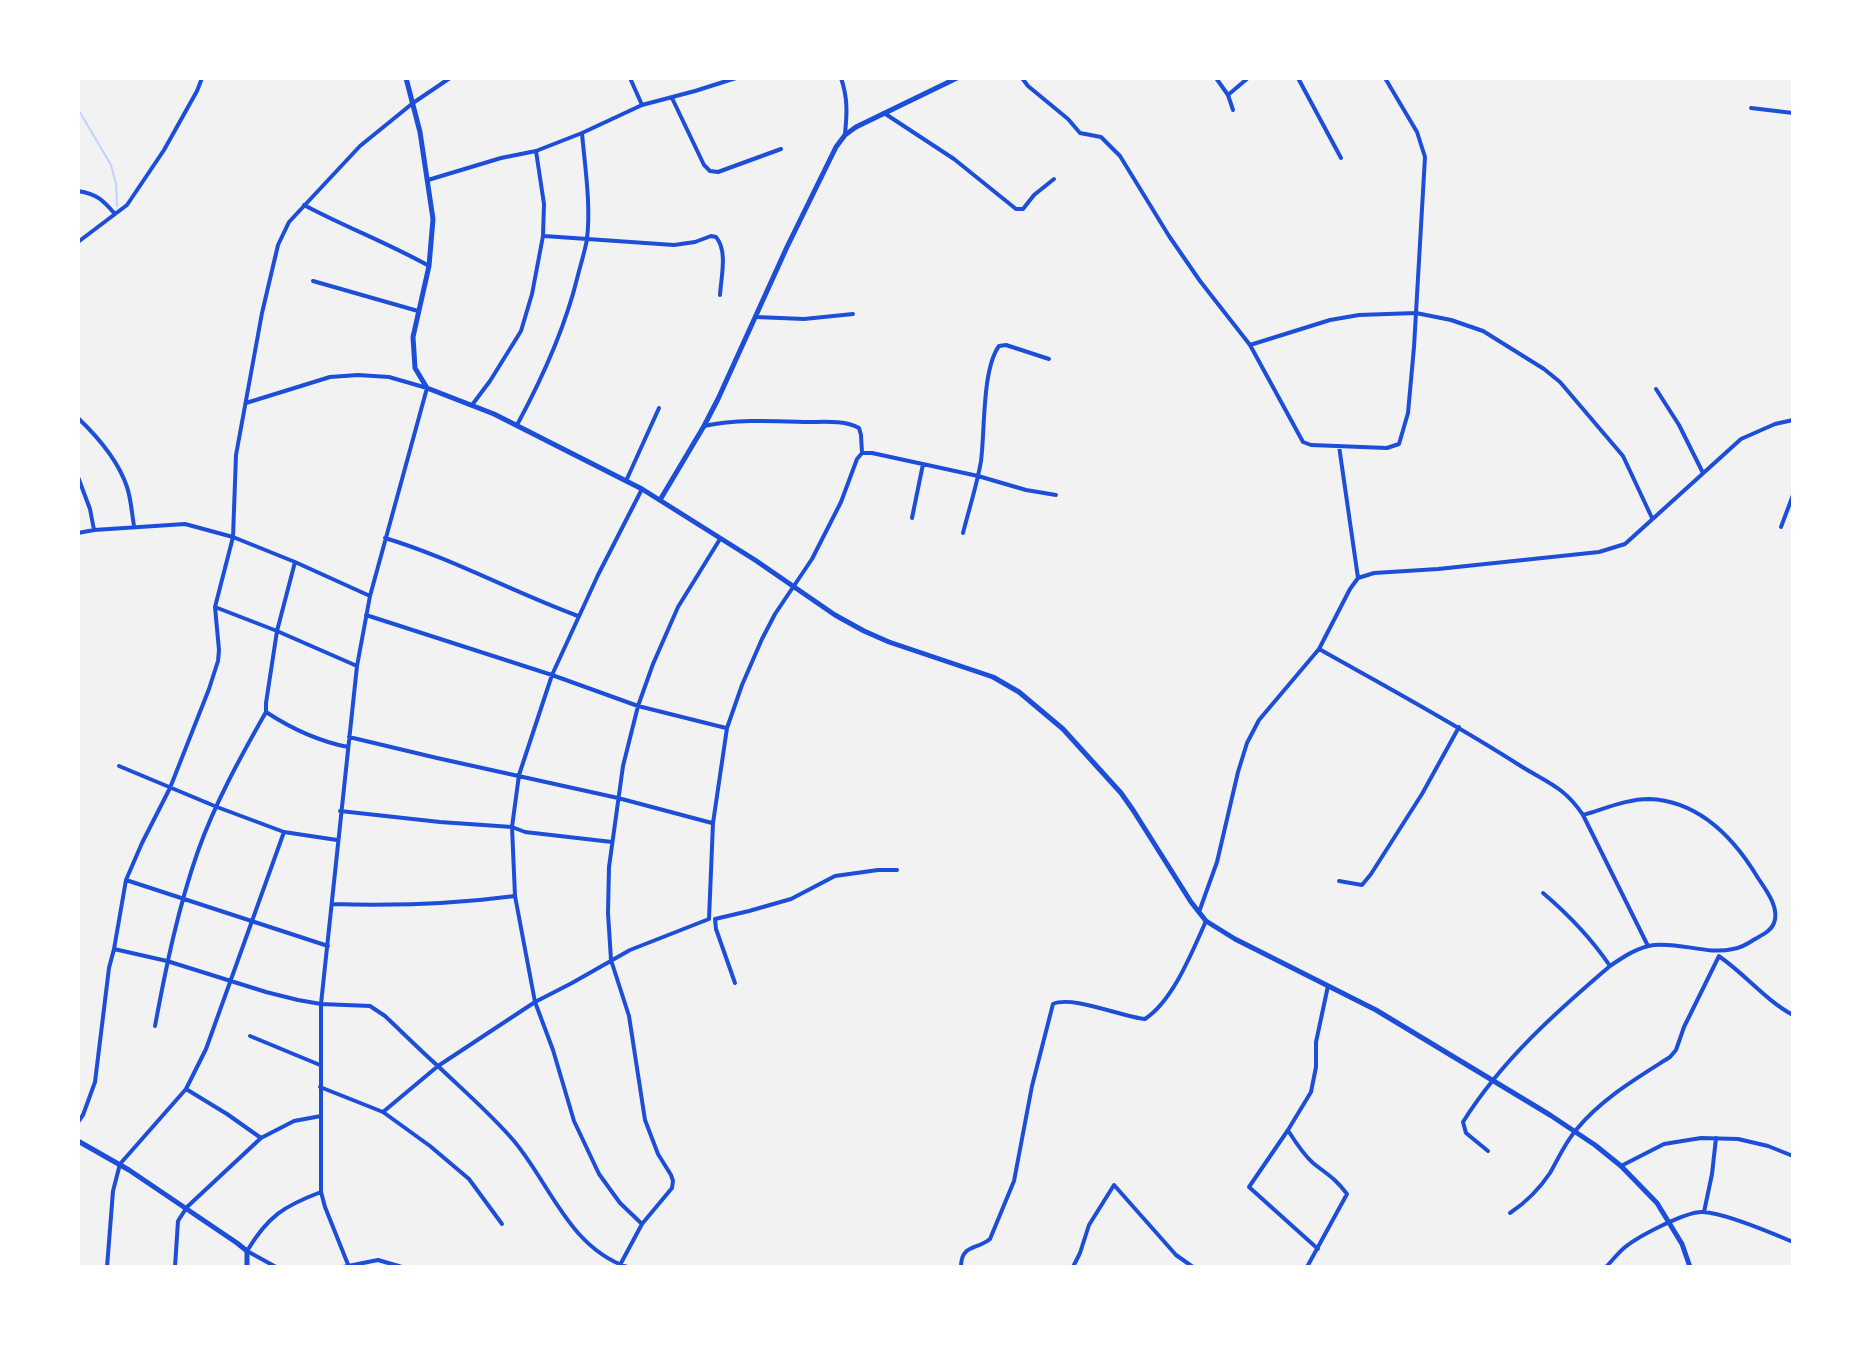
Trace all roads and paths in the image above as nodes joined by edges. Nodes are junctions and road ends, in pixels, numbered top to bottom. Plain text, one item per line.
1 (202, 78) edge
2 (406, 78) edge
3 (450, 78) edge
4 (630, 78) edge
5 (736, 78) edge
6 (841, 78) edge
7 (957, 78) edge
8 (1022, 78) edge
9 (1216, 78) edge
10 (1248, 78) edge
11 (1298, 78) edge
12 (1385, 78) edge
13 (1228, 95) junction
14 (672, 98) junction
15 (413, 103) junction
16 (642, 105) junction
17 (1751, 108) dead end
18 (1233, 110) dead end
19 (884, 113) junction
20 (1793, 113) edge
21 (582, 133) junction
22 (845, 135) junction
23 (781, 149) dead end
24 (536, 151) junction
25 (1341, 158) dead end
26 (1054, 179) dead end
27 (428, 180) junction
28 (78, 191) edge
29 (304, 205) junction
30 (115, 215) junction
31 (543, 236) junction
32 (587, 239) junction
33 (78, 242) edge
34 (429, 266) junction
35 (313, 281) dead end
36 (720, 295) dead end
37 (418, 311) junction
38 (1416, 313) junction
39 (853, 314) dead end
40 (756, 317) junction
41 (1250, 345) junction
42 (1049, 359) dead end
43 (427, 388) junction
44 (1656, 389) dead end
45 (246, 403) junction
46 (472, 405) junction
47 (659, 408) dead end
48 (78, 418) edge
49 (1793, 420) edge
50 (517, 425) junction
51 (704, 426) junction
52 (1339, 446) junction
53 (862, 453) junction
54 (923, 464) junction
55 (1703, 473) junction
56 (978, 476) junction
57 (78, 477) edge
58 (626, 481) junction
59 (642, 489) junction
60 (1056, 495) dead end
61 (1793, 495) edge
62 (660, 500) junction
63 (912, 518) dead end
64 (1652, 518) junction
65 (134, 527) junction
66 (1781, 527) dead end
67 (94, 530) junction
68 (78, 533) edge
69 (963, 533) dead end
70 (233, 537) junction
71 (385, 538) junction
72 (720, 539) junction
73 (295, 562) junction
74 (1358, 578) junction
75 (794, 586) junction
76 (370, 596) junction
77 (215, 607) junction
78 (366, 615) junction
79 (578, 616) junction
80 (277, 631) junction
81 (1319, 649) junction
82 (357, 666) junction
83 (552, 675) junction
84 (638, 706) junction
85 (266, 712) junction
86 (1459, 727) junction
87 (727, 728) junction
88 (349, 737) junction
89 (348, 747) junction
90 (119, 766) dead end
91 (519, 775) junction
92 (170, 788) junction
93 (618, 798) junction
94 (217, 807) junction
95 (340, 811) junction
96 (1583, 815) junction
97 (713, 823) junction
98 (512, 827) junction
99 (284, 832) junction
100 (337, 840) junction
101 (612, 842) junction
102 (897, 870) dead end
103 (126, 880) junction
104 (1339, 881) dead end
105 (1543, 893) dead end
106 (515, 896) junction
107 (183, 900) junction
108 (332, 904) junction
109 (1199, 912) junction
110 (712, 919) junction
111 (1206, 921) junction
112 (251, 922) junction
113 (328, 946) junction
114 (1648, 946) junction
115 (114, 949) junction
116 (1711, 951) junction
117 (1719, 956) junction
118 (611, 960) junction
119 (167, 961) junction
120 (1610, 966) junction
121 (230, 980) junction
122 (735, 983) dead end
123 (1328, 986) junction
124 (535, 1002) junction
125 (321, 1004) junction
126 (1793, 1015) edge
127 (155, 1026) dead end
128 (250, 1036) dead end
129 (320, 1065) junction
130 (438, 1066) junction
131 (1492, 1080) junction
132 (320, 1087) junction
133 (186, 1089) junction
134 (383, 1112) junction
135 (321, 1116) junction
136 (78, 1122) edge
137 (1288, 1130) junction
138 (1575, 1131) junction
139 (261, 1138) junction
140 (1716, 1138) junction
141 (78, 1141) edge
142 (1488, 1151) dead end
143 (1793, 1156) edge
144 (120, 1164) junction
145 (1621, 1166) junction
146 (321, 1192) junction
147 (187, 1207) junction
148 (1704, 1212) junction
149 (1510, 1213) dead end
150 (1670, 1223) junction
151 (502, 1224) dead end
152 (642, 1224) junction
153 (1793, 1242) edge
154 (1318, 1249) junction
155 (247, 1251) junction
156 (620, 1265) junction
157 (107, 1267) edge
158 (175, 1267) edge
159 (247, 1267) edge
160 (276, 1267) edge
161 (343, 1267) edge
162 (349, 1267) edge
163 (402, 1267) edge
164 (627, 1267) edge
165 (961, 1267) edge
166 (1073, 1267) edge
167 (1193, 1267) edge
168 (1307, 1267) edge
169 (1606, 1267) edge
170 (1690, 1267) edge

1 - 30 street
2 - 15 street
3 - 15 street
4 - 16 street
5 - 14 street
6 - 22 street
7 - 19 street
8 - 41 street
9 - 13 street
10 - 13 street
11 - 25 street
12 - 38 street
13 - 18 street
14 - 16 street
14 - 23 street
15 - 27 street
15 - 29 street
16 - 21 street
17 - 20 street
19 - 22 street
19 - 26 street
21 - 24 street
21 - 32 street
22 - 40 street
24 - 27 street
24 - 31 street
27 - 34 street
28 - 30 street
29 - 34 street
29 - 45 street
30 - 33 street
31 - 32 street
31 - 46 street
32 - 36 street
32 - 50 street
34 - 37 street
35 - 37 street
37 - 43 street
38 - 41 street
38 - 52 street
38 - 64 street
39 - 40 street
40 - 51 street
41 - 52 street
42 - 56 street
43 - 45 street
43 - 46 street
43 - 71 street
44 - 55 street
45 - 70 street
46 - 50 street
47 - 58 street
48 - 65 street
49 - 55 street
50 - 58 street
51 - 53 street
51 - 62 street
52 - 74 street
53 - 54 street
53 - 75 street
54 - 56 street
54 - 63 street
55 - 64 street
56 - 60 street
56 - 69 street
57 - 67 street
58 - 59 street
59 - 62 street
59 - 79 street
61 - 66 street
62 - 72 street
64 - 74 street
65 - 67 street
65 - 70 street
67 - 68 street
70 - 73 street
70 - 77 street
71 - 76 street
71 - 79 street
72 - 75 street
72 - 84 street
73 - 76 street
73 - 80 street
74 - 81 street
75 - 87 street
75 - 109 street
76 - 78 street
77 - 80 street
77 - 92 street
78 - 82 street
78 - 83 street
79 - 83 street
80 - 82 street
80 - 85 street
81 - 86 street
81 - 109 street
82 - 88 street
83 - 84 street
83 - 91 street
84 - 87 street
84 - 93 street
85 - 89 street
85 - 94 street
86 - 96 street
86 - 104 street
87 - 97 street
88 - 89 street
88 - 91 street
89 - 95 street
90 - 92 street
91 - 93 street
91 - 98 street
92 - 94 street
92 - 103 street
93 - 97 street
93 - 101 street
94 - 99 street
94 - 107 street
95 - 98 street
95 - 100 street
96 - 114 street
96 - 116 street
97 - 110 street
98 - 101 street
98 - 106 street
99 - 100 street
99 - 112 street
100 - 108 street
101 - 118 street
102 - 110 street
103 - 107 street
103 - 115 street
105 - 120 street
106 - 108 street
106 - 124 street
107 - 112 street
107 - 119 street
108 - 113 street
109 - 111 street
110 - 118 street
110 - 122 street
111 - 123 street
111 - 165 street
112 - 113 street
112 - 121 street
113 - 125 street
114 - 116 street
114 - 120 street
115 - 119 street
115 - 136 street
116 - 117 street
117 - 126 street
117 - 138 street
118 - 124 street
118 - 152 street
119 - 121 street
119 - 127 street
120 - 131 street
121 - 125 street
121 - 133 street
123 - 131 street
123 - 137 street
124 - 130 street
124 - 152 street
125 - 129 street
125 - 130 street
128 - 129 street
129 - 132 street
130 - 134 street
130 - 156 street
131 - 138 street
131 - 142 street
132 - 134 street
132 - 135 street
133 - 139 street
133 - 144 street
134 - 151 street
135 - 139 street
135 - 146 street
137 - 154 street
137 - 154 street
138 - 145 street
138 - 149 street
139 - 147 street
140 - 143 street
140 - 145 street
140 - 148 street
141 - 144 street
144 - 147 street
144 - 157 street
145 - 150 street
146 - 155 street
146 - 162 street
147 - 155 street
147 - 158 street
148 - 150 street
148 - 153 street
150 - 169 street
150 - 170 street
152 - 156 street
154 - 168 street
155 - 159 street
155 - 160 street
156 - 164 street
161 - 162 street
162 - 163 street
166 - 167 street

